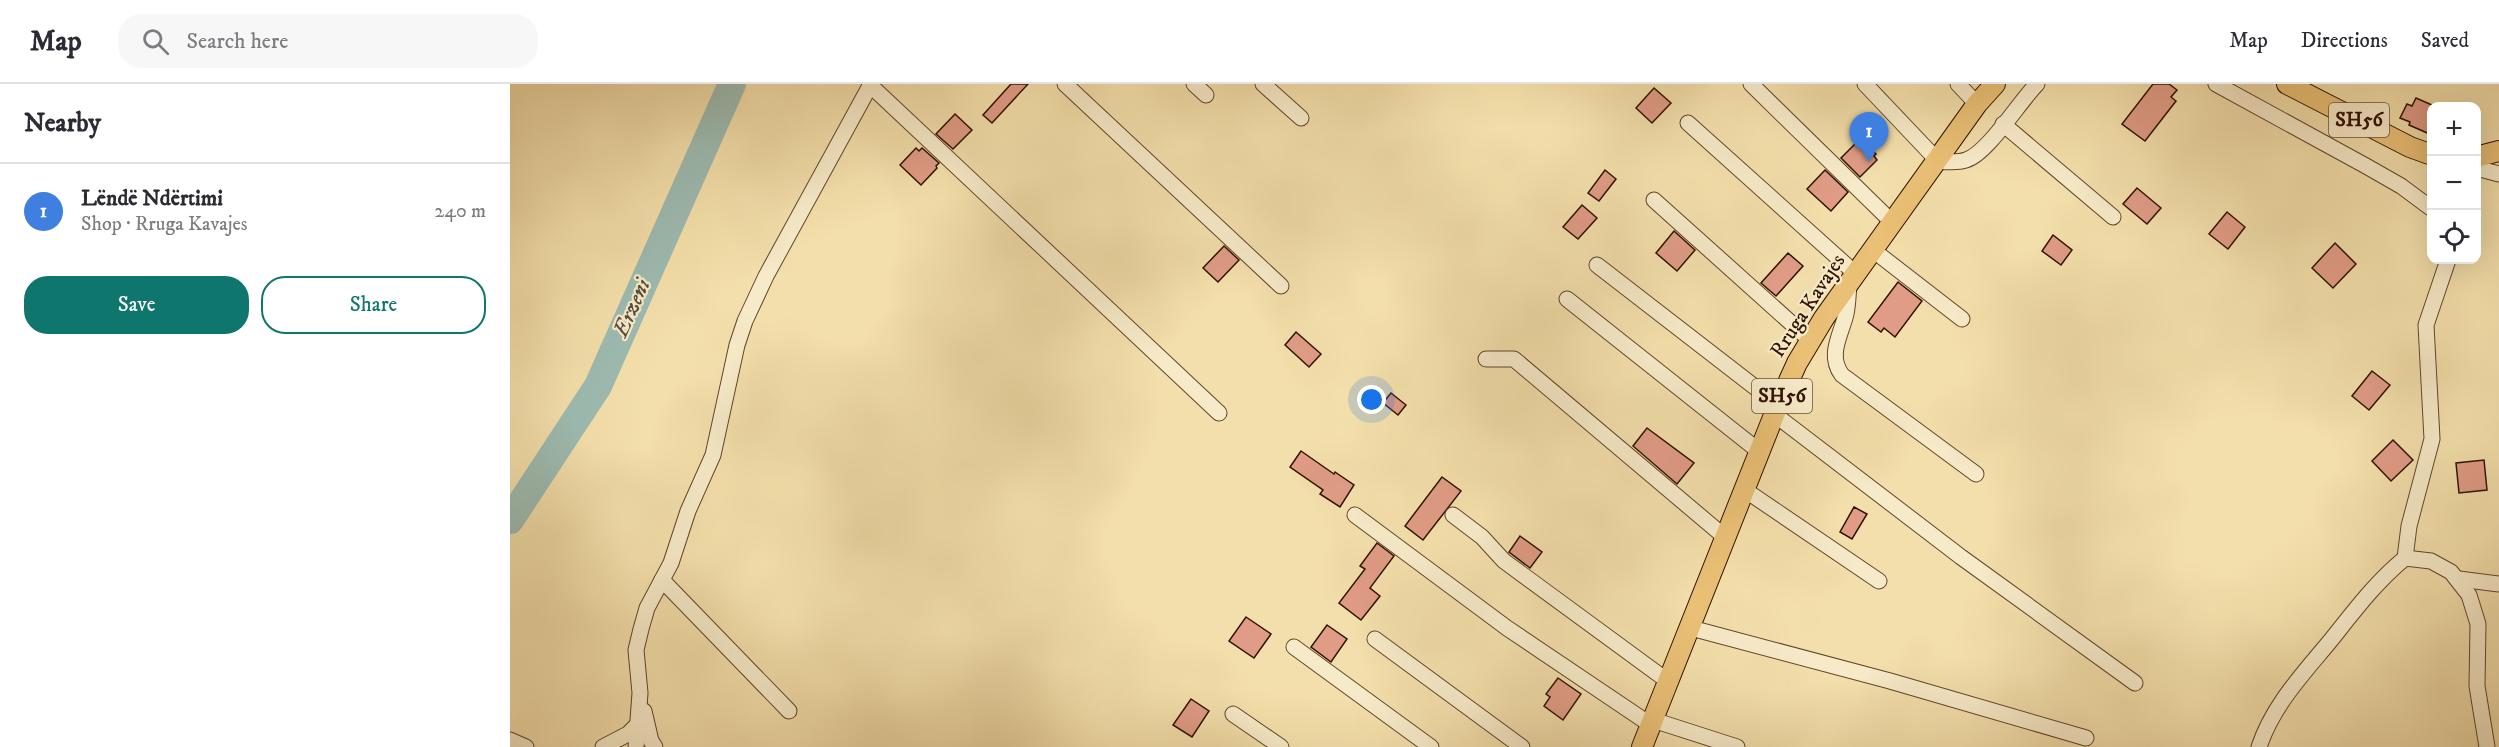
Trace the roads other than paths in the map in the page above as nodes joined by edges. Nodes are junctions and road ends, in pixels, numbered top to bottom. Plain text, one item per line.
1 (1065, 84) edge
2 (1194, 84) edge
3 (1263, 84) edge
4 (1751, 84) edge
5 (1865, 84) edge
6 (1958, 84) edge
7 (1995, 84) edge
8 (2037, 84) edge
9 (2216, 84) edge
10 (2287, 84) edge
11 (871, 85) edge
12 (1206, 95) dead end
13 (1977, 104) junction
14 (1301, 118) dead end
15 (1688, 123) dead end
16 (2003, 124) junction
17 (2499, 151) edge
18 (2427, 153) edge
19 (2480, 156) edge
20 (1938, 161) junction
21 (2481, 169) edge
22 (2499, 174) edge
23 (1654, 200) dead end
24 (2427, 205) edge
25 (2113, 217) dead end
26 (1893, 223) junction
27 (1873, 250) junction
28 (2447, 264) edge
29 (1597, 265) dead end
30 (1852, 279) junction
31 (1281, 286) dead end
32 (1568, 299) dead end
33 (1962, 319) dead end
34 (1810, 340) junction
35 (1486, 359) dead end
36 (1776, 410) junction
37 (1220, 413) dead end
38 (1760, 452) junction
39 (1976, 474) dead end
40 (1745, 490) junction
41 (1355, 515) dead end
42 (1453, 515) dead end
43 (1726, 538) junction
44 (2405, 558) junction
45 (2459, 579) junction
46 (662, 580) junction
47 (1879, 581) dead end
48 (2499, 584) edge
49 (1691, 628) junction
50 (1375, 639) dead end
51 (1294, 646) dead end
52 (1669, 682) junction
53 (2135, 683) dead end
54 (640, 693) junction
55 (789, 711) dead end
56 (1233, 714) dead end
57 (1652, 722) junction
58 (638, 724) junction
59 (2086, 738) dead end
60 (510, 740) edge
61 (2488, 746) edge
62 (526, 747) edge
63 (603, 747) edge
64 (636, 747) edge
65 (655, 747) edge
66 (1281, 747) edge
67 (1431, 747) edge
68 (1522, 747) edge
69 (1642, 747) edge
70 (1737, 747) edge
71 (2259, 747) edge

1 - 31 street
2 - 12 street
3 - 14 street
4 - 26 street
5 - 20 street
6 - 13 street
7 - 13 main road, Rruga Kavajes / SH56
8 - 16 street
9 - 24 street
10 - 18 main road, SH56
11 - 37 street
11 - 46 street
13 - 20 main road, Rruga Kavajes / SH56
15 - 30 street
16 - 20 street
16 - 25 street
17 - 19 main road
20 - 26 main road, Rruga Kavajes / SH56
21 - 22 street
23 - 34 street
26 - 27 main road, Rruga Kavajes / SH56
27 - 30 main road, Rruga Kavajes / SH56
27 - 33 street
28 - 44 street
29 - 36 street
30 - 34 main road, Rruga Kavajes / SH56
30 - 39 street
32 - 38 street
34 - 36 main road, Rruga Kavajes / SH56
35 - 43 street
36 - 38 main road, Rruga Kavajes / SH56
36 - 53 street
38 - 40 main road, Rruga Kavajes / SH56
40 - 43 main road, Rruga Kavajes / SH56
40 - 47 street
41 - 57 street
42 - 52 street
43 - 49 main road, Rruga Kavajes / SH56
44 - 45 street
44 - 71 street
45 - 48 street
45 - 61 street
46 - 54 street
46 - 55 street
49 - 52 main road, Rruga Kavajes / SH56
49 - 59 street
50 - 68 street
51 - 67 street
52 - 57 main road, Rruga Kavajes / SH56
54 - 58 street
54 - 65 street
56 - 66 street
57 - 69 main road, Rruga Kavajes / SH56
57 - 70 street
58 - 63 street
58 - 64 street
60 - 62 street

